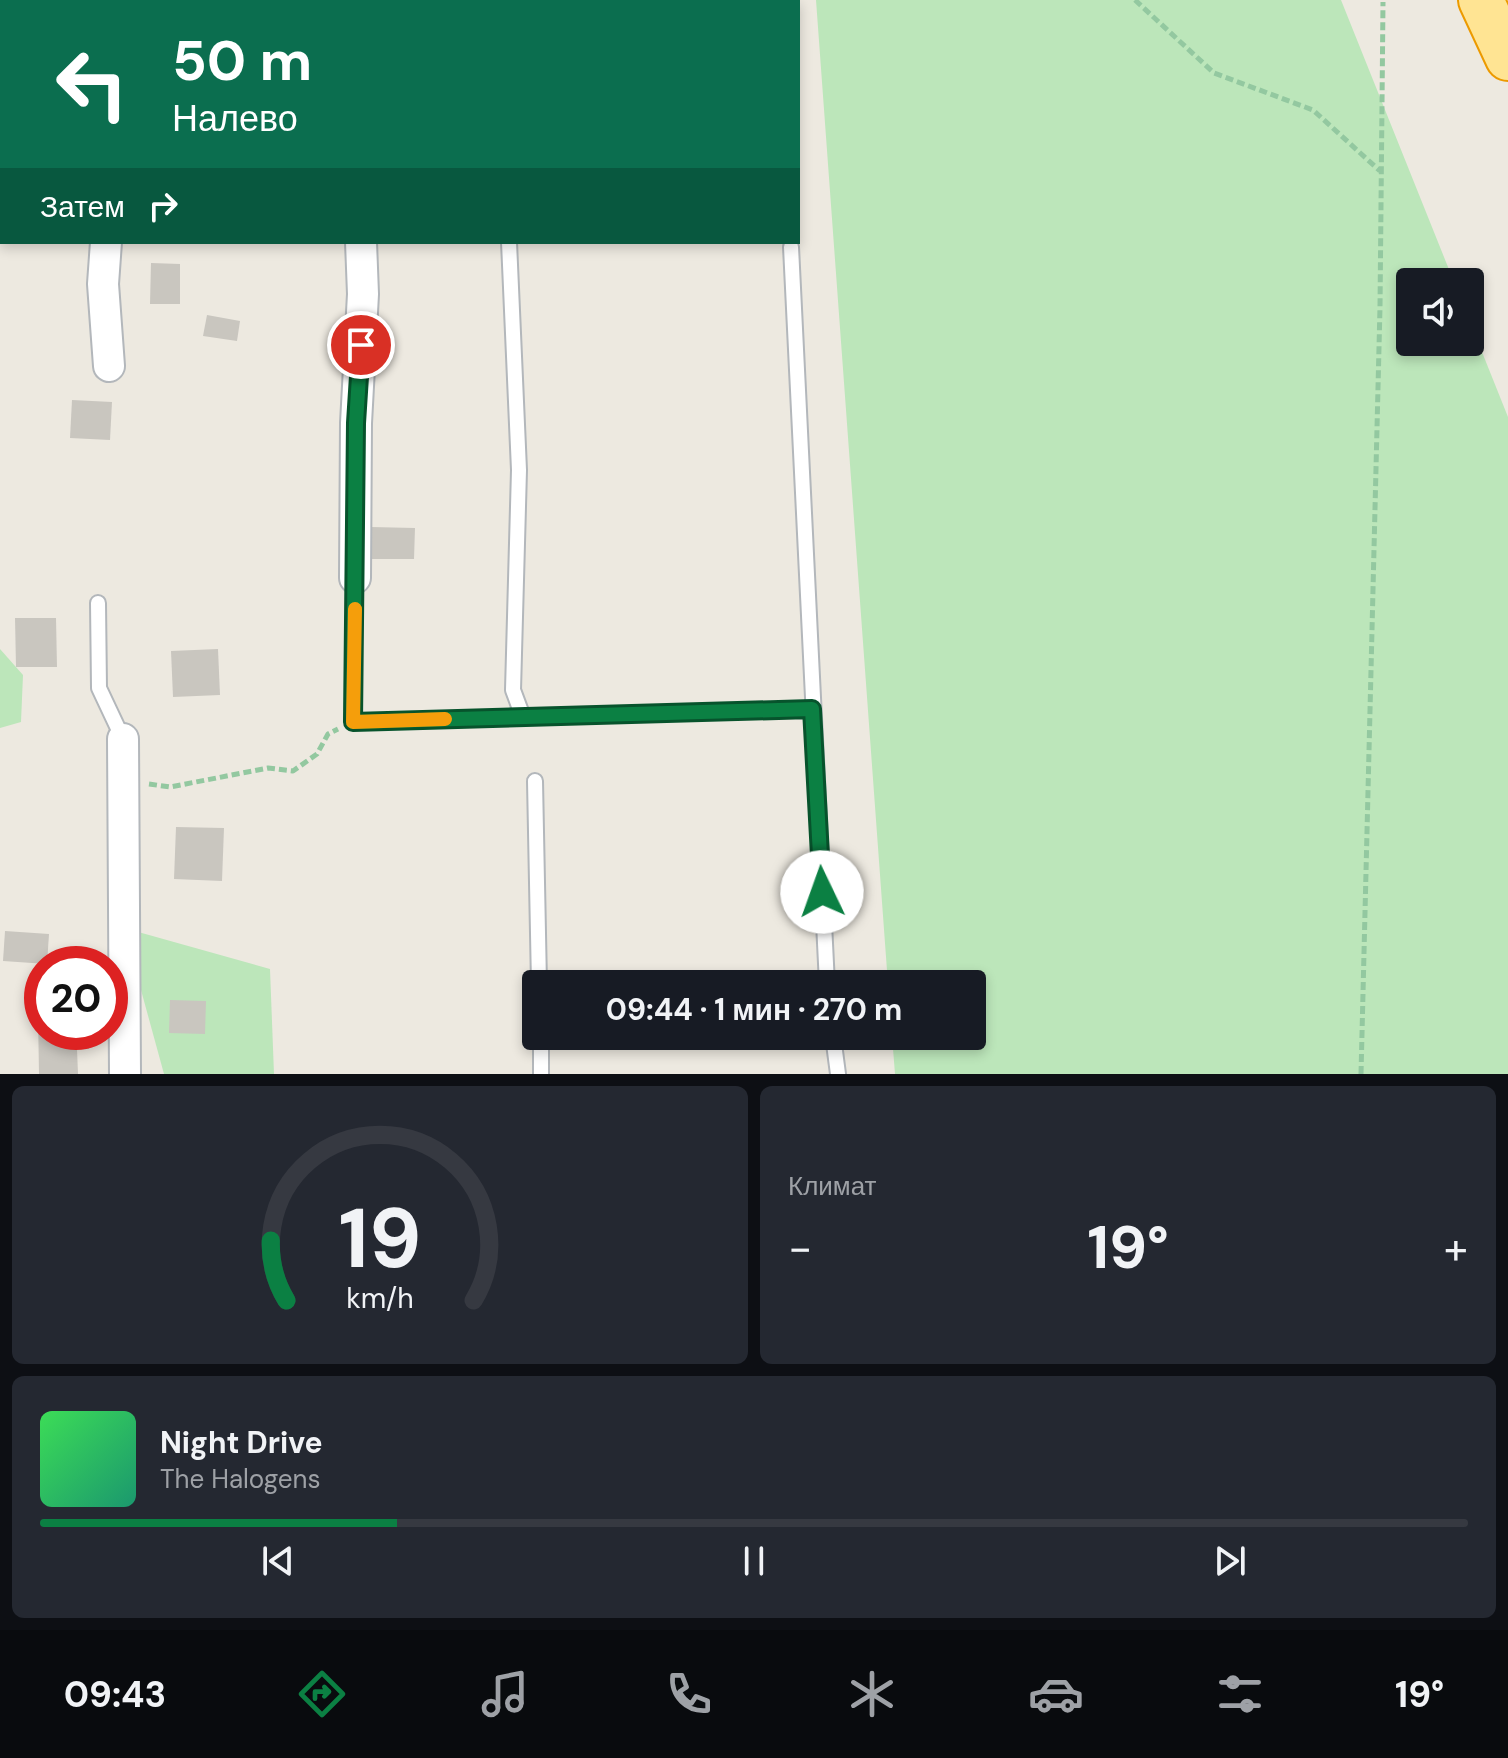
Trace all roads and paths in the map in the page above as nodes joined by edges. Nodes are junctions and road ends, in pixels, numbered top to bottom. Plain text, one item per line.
1 (1135, 0) edge
2 (1481, 0) edge
3 (1383, 2) dead end
4 (1508, 58) edge
5 (1381, 172) junction
6 (106, 244) edge
7 (361, 244) edge
8 (509, 244) edge
9 (791, 247) dead end
10 (109, 366) dead end
11 (355, 578) joint
12 (98, 603) dead end
13 (812, 709) junction
14 (523, 717) junction
15 (353, 722) junction
16 (123, 739) joint
17 (124, 780) junction
18 (535, 781) dead end
19 (539, 970) edge
20 (826, 970) edge
21 (541, 1050) edge
22 (835, 1050) edge
23 (125, 1074) edge
24 (541, 1074) edge
25 (838, 1074) edge
26 (1361, 1074) edge

1 - 5 path
2 - 4 highway
3 - 5 path
5 - 26 path
6 - 10 street
7 - 11 street
8 - 14 lane
9 - 13 lane
11 - 15 lane
12 - 16 lane
13 - 14 lane
13 - 20 lane
14 - 15 lane
15 - 17 path
16 - 17 street
17 - 23 street
18 - 19 lane
21 - 24 lane
22 - 25 lane

